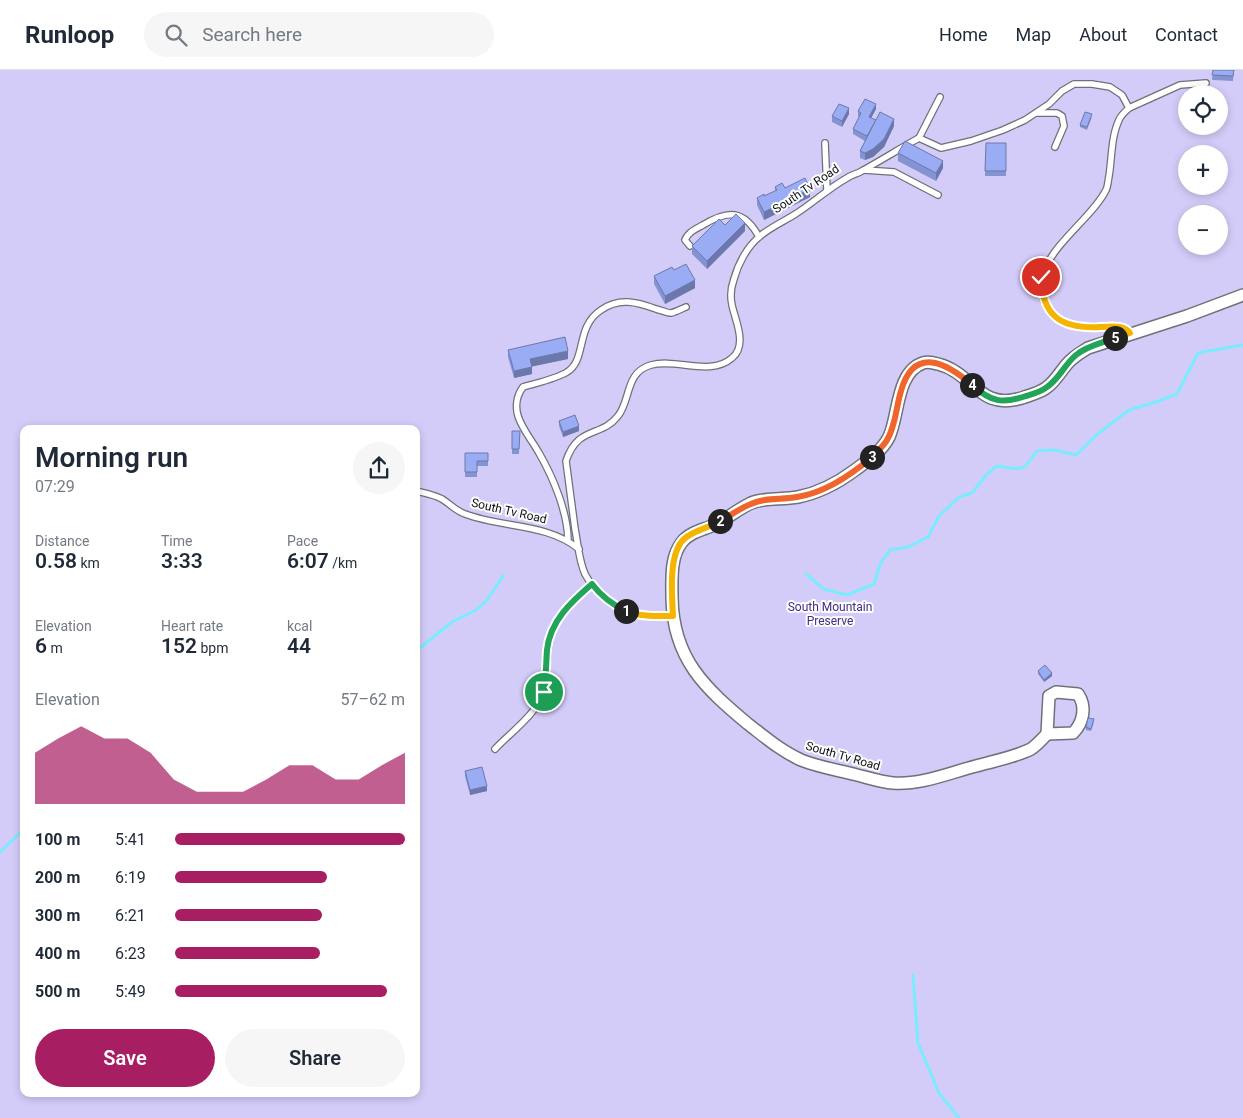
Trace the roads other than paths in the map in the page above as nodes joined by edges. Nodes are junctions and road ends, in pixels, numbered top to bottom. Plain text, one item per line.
1 (1206, 84) dead end
2 (940, 97) dead end
3 (1128, 108) junction
4 (1035, 114) junction
5 (919, 138) junction
6 (825, 142) dead end
7 (1055, 147) dead end
8 (863, 170) junction
9 (827, 191) junction
10 (938, 195) dead end
11 (759, 237) junction
12 (690, 246) edge
13 (1243, 295) edge
14 (686, 307) dead end
15 (1130, 333) junction
16 (420, 491) edge
17 (568, 541) junction
18 (578, 549) junction
19 (592, 584) junction
20 (673, 616) junction
21 (1047, 734) dead end
22 (495, 750) dead end

1 - 3 lane
2 - 5 lane
3 - 4 lane
3 - 15 lane
4 - 5 lane
4 - 7 lane
5 - 8 lane, South Tv Road
6 - 9 lane
8 - 9 lane, South Tv Road
8 - 10 lane
9 - 11 lane, South Tv Road
11 - 12 lane
11 - 18 lane, South Tv Road
13 - 15 street, South Tv Road
14 - 17 lane
15 - 20 street, South Tv Road
16 - 17 lane, South Tv Road
17 - 18 lane, South Tv Road
18 - 19 lane
19 - 20 lane
19 - 22 lane
20 - 21 street, South Tv Road

